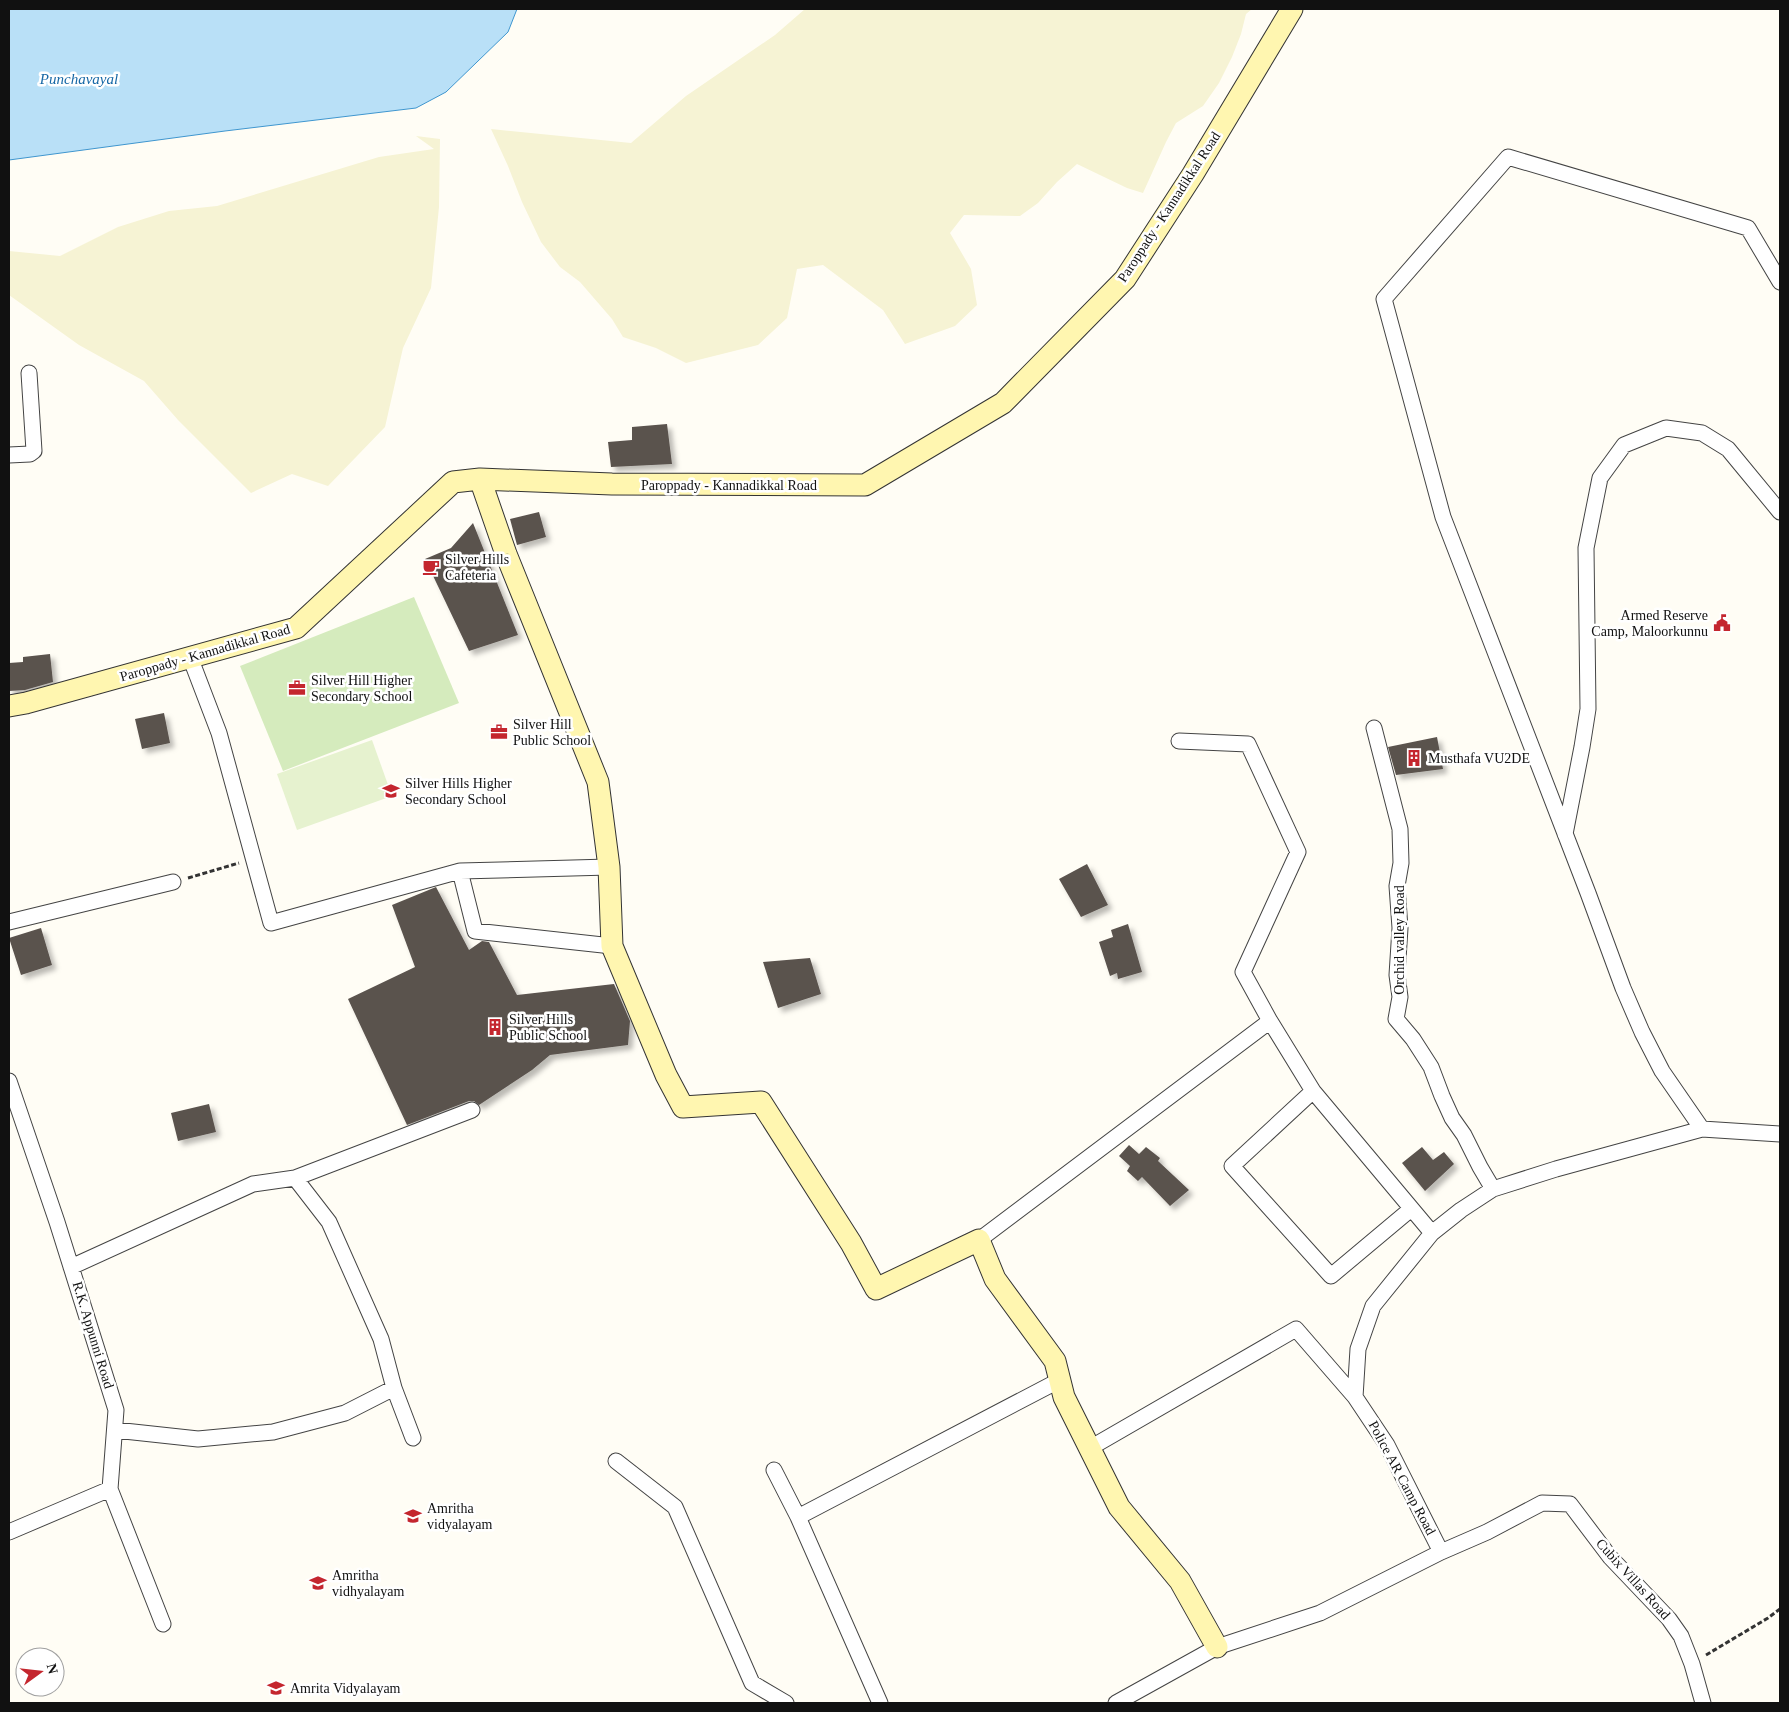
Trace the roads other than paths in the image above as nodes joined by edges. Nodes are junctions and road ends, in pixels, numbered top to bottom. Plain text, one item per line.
1 (1292, 9) edge
2 (1780, 282) edge
3 (30, 373) dead end
4 (9, 455) edge
5 (480, 479) junction
6 (1780, 512) edge
7 (190, 657) junction
8 (9, 706) edge
9 (1374, 728) dead end
10 (1180, 741) dead end
11 (1565, 834) junction
12 (609, 867) junction
13 (460, 871) junction
14 (173, 882) road end
15 (9, 922) edge
16 (612, 946) junction
17 (1270, 1021) junction
18 (9, 1081) edge
19 (1313, 1091) junction
20 (472, 1110) dead end
21 (1702, 1129) junction
22 (1780, 1134) edge
23 (295, 1178) junction
24 (1493, 1189) junction
25 (1411, 1209) junction
26 (1432, 1233) junction
27 (979, 1240) junction
28 (71, 1267) junction
29 (1060, 1380) junction
30 (394, 1388) junction
31 (1355, 1397) junction
32 (115, 1430) junction
33 (413, 1438) dead end
34 (1090, 1448) junction
35 (616, 1460) dead end
36 (774, 1470) dead end
37 (110, 1489) junction
38 (798, 1517) junction
39 (9, 1532) edge
40 (1441, 1552) junction
41 (163, 1624) dead end
42 (1217, 1647) junction
43 (786, 1703) edge
44 (880, 1703) edge
45 (1116, 1703) edge
46 (1703, 1703) edge

1 - 5 main road, Paroppady - Kannadikkal Road
2 - 11 street
3 - 4 street
5 - 7 main road, Paroppady - Kannadikkal Road
5 - 12 main road
6 - 11 street
7 - 8 main road, Paroppady - Kannadikkal Road
7 - 13 street
9 - 24 street, Orchid valley Road
10 - 17 street
11 - 21 street
12 - 13 street
12 - 16 main road
13 - 16 street
14 - 15 street
16 - 27 main road
17 - 19 street
17 - 27 street
18 - 28 street, R.K. Appunni Road
19 - 25 street
19 - 25 street
20 - 23 street
21 - 22 street
21 - 24 street
23 - 28 street
23 - 30 street
24 - 26 street
25 - 26 street
26 - 31 street
27 - 29 main road
28 - 32 street, R.K. Appunni Road
29 - 34 main road
29 - 38 street
30 - 32 street
30 - 33 street
31 - 34 street, Police AR Camp Road
31 - 40 street, Police AR Camp Road
32 - 37 street, R.K. Appunni Road
34 - 42 main road
35 - 43 street
36 - 38 street
37 - 39 street
37 - 41 street
38 - 44 street
40 - 42 street, Police AR Camp Road
40 - 46 street, Cubix Villas Road
42 - 45 street, Police AR Camp Road

